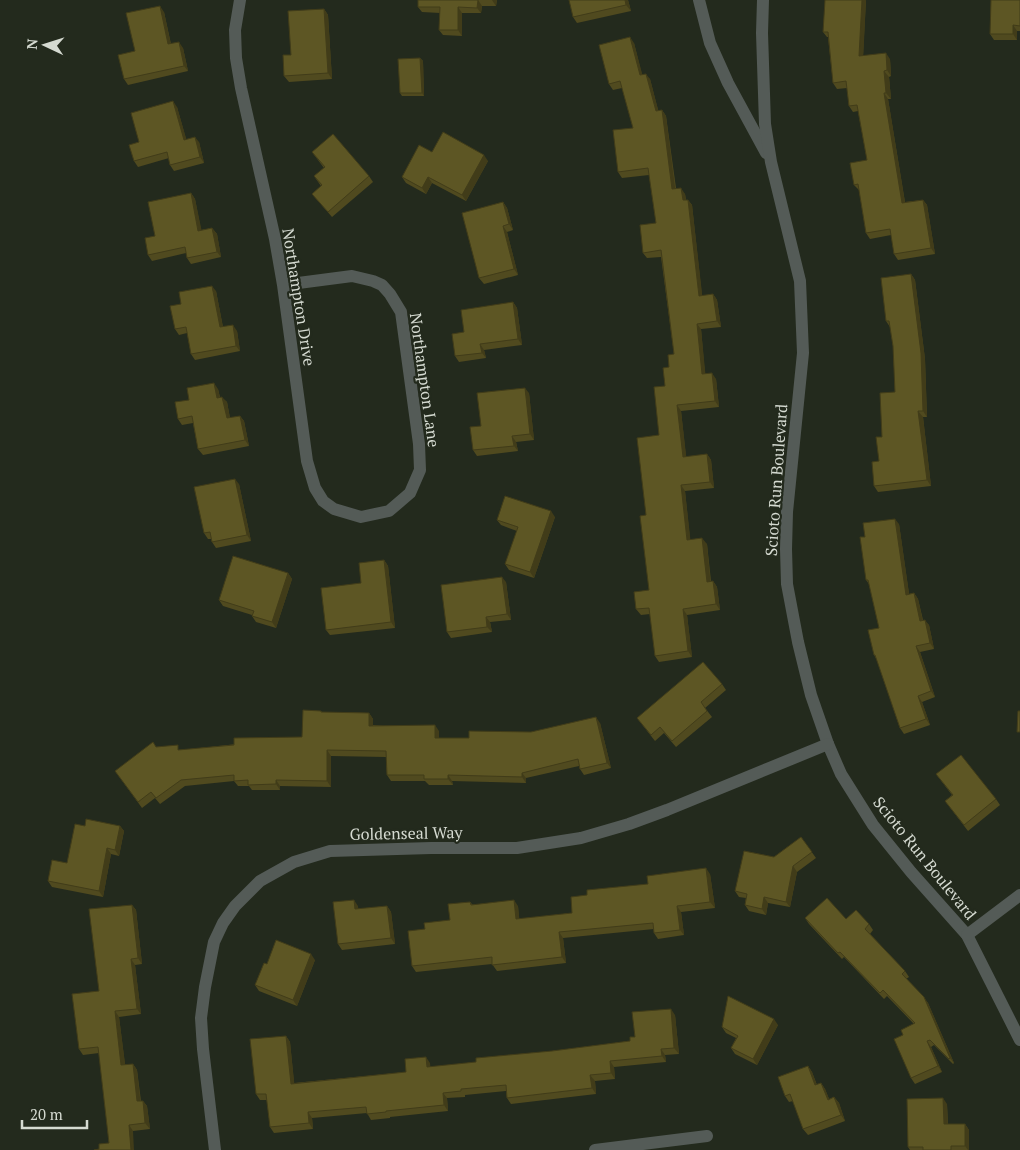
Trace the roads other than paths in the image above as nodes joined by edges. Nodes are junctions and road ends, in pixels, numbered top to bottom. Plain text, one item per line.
1 (240, 0) edge
2 (699, 0) edge
3 (762, 0) edge
4 (771, 162) junction
5 (283, 285) junction
6 (410, 493) joint
7 (828, 744) junction
8 (1020, 894) edge
9 (967, 935) junction
10 (1020, 1040) edge
11 (707, 1136) dead end
12 (215, 1150) edge
13 (595, 1150) edge

1 - 5 street, Northampton Drive
2 - 4 street, Scioto Run Boulevard
3 - 4 street, Scioto Run Boulevard
4 - 7 street, Scioto Run Boulevard
5 - 6 street, Northampton Lane
5 - 6 street, Northampton Drive
7 - 9 street, Scioto Run Boulevard
7 - 12 street, Goldenseal Way
8 - 9 street
9 - 10 street, Scioto Run Boulevard
11 - 13 street

